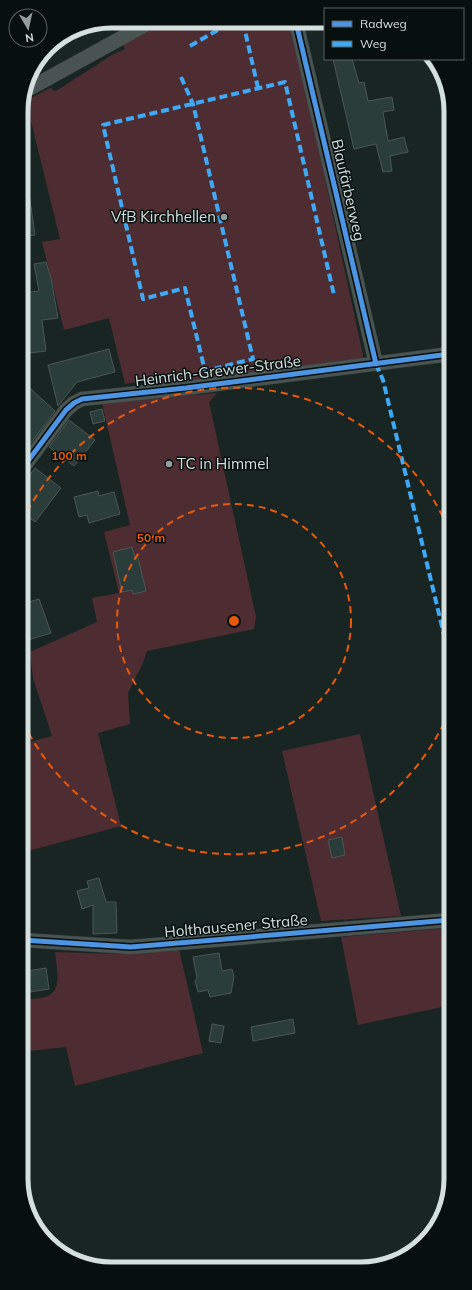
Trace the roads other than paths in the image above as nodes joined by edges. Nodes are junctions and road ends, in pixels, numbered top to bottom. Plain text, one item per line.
1 (139, 28) edge
2 (297, 28) edge
3 (32, 87) edge
4 (444, 355) edge
5 (376, 364) junction
6 (28, 461) edge
7 (444, 921) edge
8 (28, 940) edge

1 - 3 street
2 - 5 street, Blaufärberweg
4 - 5 street, Heinrich-Grewer-Straße
5 - 6 street, Heinrich-Grewer-Straße
7 - 8 street, Holthausener Straße

